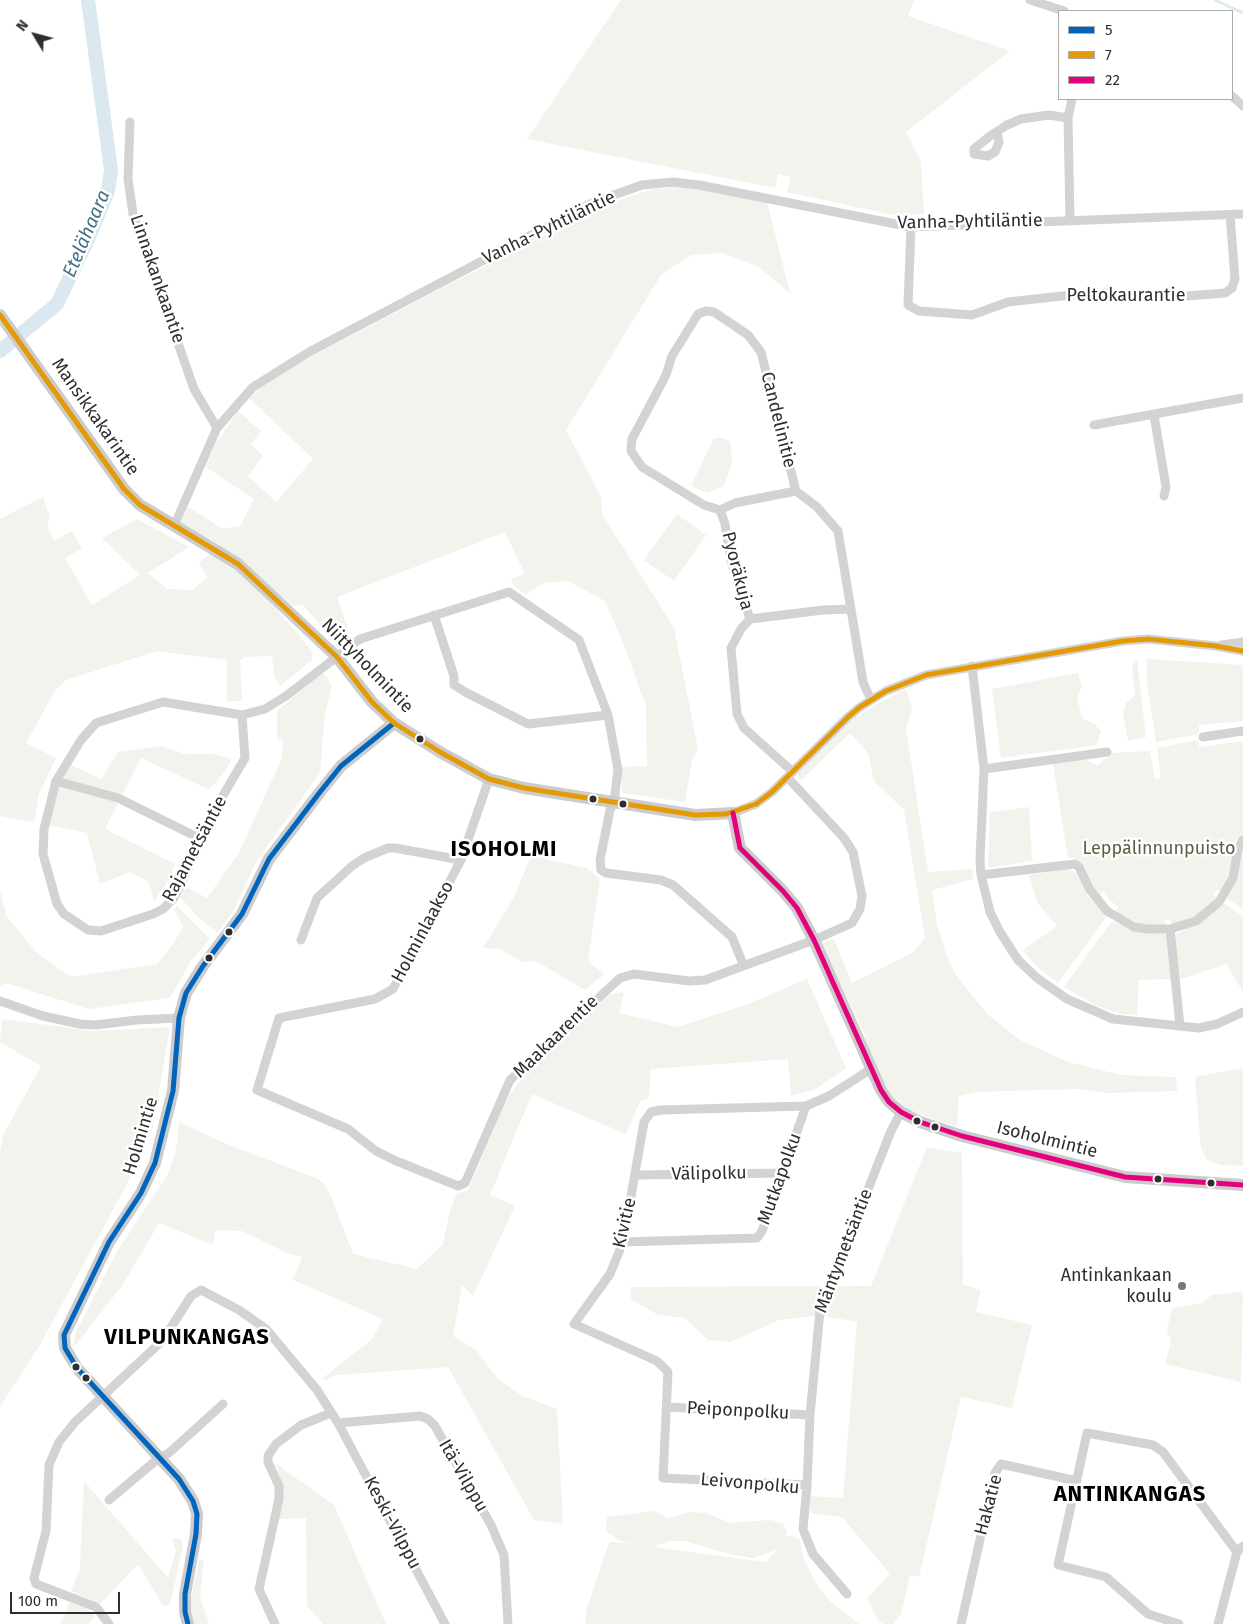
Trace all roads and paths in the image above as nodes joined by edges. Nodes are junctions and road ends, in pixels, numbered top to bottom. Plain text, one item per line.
1 (1030, 0) edge
2 (1061, 10) edge
3 (1233, 97) edge
4 (1072, 100) edge
5 (1243, 106) edge
6 (1068, 118) junction
7 (130, 122) dead end
8 (997, 132) dead end
9 (1243, 214) edge
10 (1230, 215) junction
11 (1070, 221) junction
12 (911, 227) junction
13 (0, 315) edge
14 (1242, 401) edge
15 (1154, 414) junction
16 (1094, 425) dead end
17 (217, 428) junction
18 (631, 451) joint
19 (796, 491) junction
20 (1164, 496) dead end
21 (720, 510) junction
22 (174, 526) junction
23 (851, 609) junction
24 (434, 615) junction
25 (750, 619) junction
26 (1243, 642) edge
27 (1216, 646) junction
28 (1243, 651) edge
29 (337, 657) junction
30 (972, 666) junction
31 (871, 700) junction
32 (242, 716) junction
33 (608, 716) junction
34 (394, 723) junction
35 (1243, 731) edge
36 (1204, 737) dead end
37 (1107, 752) dead end
38 (984, 769) junction
39 (790, 775) junction
40 (489, 779) junction
41 (56, 781) junction
42 (614, 802) junction
43 (733, 813) junction
44 (201, 839) junction
45 (1243, 840) edge
46 (461, 860) junction
47 (981, 875) junction
48 (1170, 929) junction
49 (301, 940) dead end
50 (814, 940) junction
51 (743, 964) junction
52 (1, 1004) edge
53 (1243, 1012) edge
54 (179, 1018) junction
55 (1180, 1026) junction
56 (871, 1069) junction
57 (806, 1106) junction
58 (901, 1112) junction
59 (364, 1140) joint
60 (782, 1173) junction
61 (636, 1175) junction
62 (1243, 1185) edge
63 (623, 1242) junction
64 (103, 1395) junction
65 (223, 1404) dead end
66 (667, 1407) junction
67 (331, 1412) junction
68 (810, 1415) junction
69 (338, 1423) junction
70 (161, 1459) junction
71 (1077, 1481) junction
72 (807, 1485) junction
73 (109, 1500) dead end
74 (1240, 1549) edge
75 (847, 1594) dead end
76 (109, 1624) edge
77 (188, 1624) edge
78 (275, 1624) edge
79 (445, 1624) edge
80 (508, 1624) edge
81 (961, 1624) edge
82 (1179, 1624) edge
83 (1218, 1624) edge

1 - 2 street
3 - 5 street
4 - 6 street
6 - 8 street
6 - 11 street
7 - 17 street, Linnakankaantie
9 - 10 street, Vanha-Pyhtiläntie
10 - 11 street, Vanha-Pyhtiläntie
10 - 12 street, Peltokaurantie
11 - 12 street, Vanha-Pyhtiläntie
12 - 17 street, Vanha-Pyhtiläntie
13 - 22 street, Mansikkakarintie
14 - 15 street
15 - 16 street
15 - 20 street
17 - 22 street, Vanha-Pyhtiläntie
18 - 19 street, Candelinitie
18 - 21 street, Pyoräkuja
19 - 21 street
19 - 23 street, Candelinitie
21 - 25 street, Pyoräkuja
22 - 29 street, Niittyholmintie
23 - 25 street
23 - 31 street, Candelinitie
24 - 29 street
24 - 33 street
24 - 33 street
25 - 39 street, Pyoräkuja
26 - 27 street
27 - 28 street
27 - 30 street
29 - 32 street
29 - 34 street, Niittyholmintie
30 - 31 street
30 - 38 street
31 - 39 street
32 - 41 street, Rajametsäntie
32 - 44 street, Rajametsäntie
33 - 42 street
34 - 40 street, Niittyholmintie
34 - 54 street, Holmintie
35 - 36 street
37 - 38 street
38 - 47 street
39 - 43 street
39 - 50 street, Pyoräkuja
40 - 42 street, Niittyholmintie
40 - 46 street, Holminlaakso
41 - 44 street
41 - 44 street, Rajametsäntie
42 - 43 street, Niittyholmintie
42 - 51 street
43 - 50 street, Isoholmintie
45 - 48 street
46 - 49 street
46 - 59 street, Holminlaakso
47 - 48 street
47 - 55 street
48 - 55 street
50 - 51 street, Maakaarentie
50 - 56 street, Isoholmintie
51 - 59 street, Maakaarentie
52 - 54 street
53 - 55 street
54 - 64 street, Holmintie
56 - 57 street
56 - 58 street, Isoholmintie
57 - 60 street, Mutkapolku
57 - 61 street, Kivitie
58 - 62 street, Isoholmintie
58 - 68 street, Mäntymetsäntie
60 - 61 street, Välipolku
60 - 63 street, Mutkapolku
61 - 63 street, Kivitie
63 - 66 street, Kivitie
64 - 67 street, Keski-Vilppu
64 - 70 street, Holmintie
64 - 76 street
65 - 70 street
66 - 68 street, Peiponpolku
66 - 72 street, Leivonpolku
67 - 69 street, Keski-Vilppu
67 - 78 street
68 - 72 street, Mäntymetsäntie
69 - 79 street, Keski-Vilppu
69 - 80 street, Itä-Vilppu
70 - 73 street
70 - 77 street, Holmintie
71 - 74 street
71 - 81 street, Hakatie
71 - 82 street
72 - 75 street, Leivonpolku
74 - 83 street

